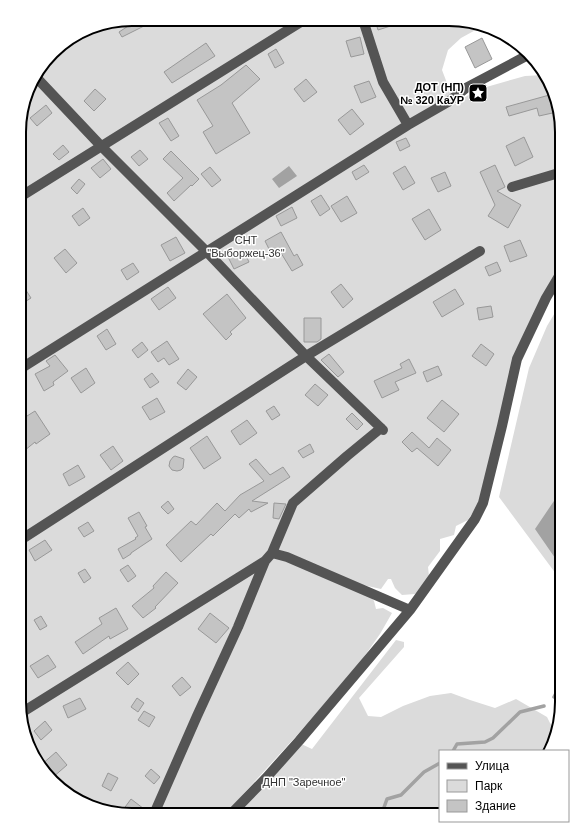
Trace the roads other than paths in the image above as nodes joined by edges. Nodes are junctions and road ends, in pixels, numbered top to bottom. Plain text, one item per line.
1 (294, 26) edge
2 (365, 26) edge
3 (524, 57) edge
4 (39, 81) edge
5 (408, 125) junction
6 (101, 146) junction
7 (555, 174) edge
8 (512, 187) dead end
9 (26, 193) edge
10 (480, 251) dead end
11 (207, 252) junction
12 (555, 283) edge
13 (306, 356) junction
14 (26, 365) edge
15 (26, 536) edge
16 (272, 553) junction
17 (265, 561) junction
18 (410, 610) junction
19 (26, 709) edge
20 (157, 808) edge
21 (237, 808) edge

1 - 6 street
2 - 5 street
3 - 5 street
4 - 6 street
5 - 11 street
6 - 9 street
6 - 11 street
7 - 8 street
10 - 13 street
11 - 13 street
11 - 14 street
12 - 18 street
13 - 15 street
13 - 16 street
16 - 17 street
16 - 18 street
17 - 19 street
17 - 20 street
18 - 21 street

